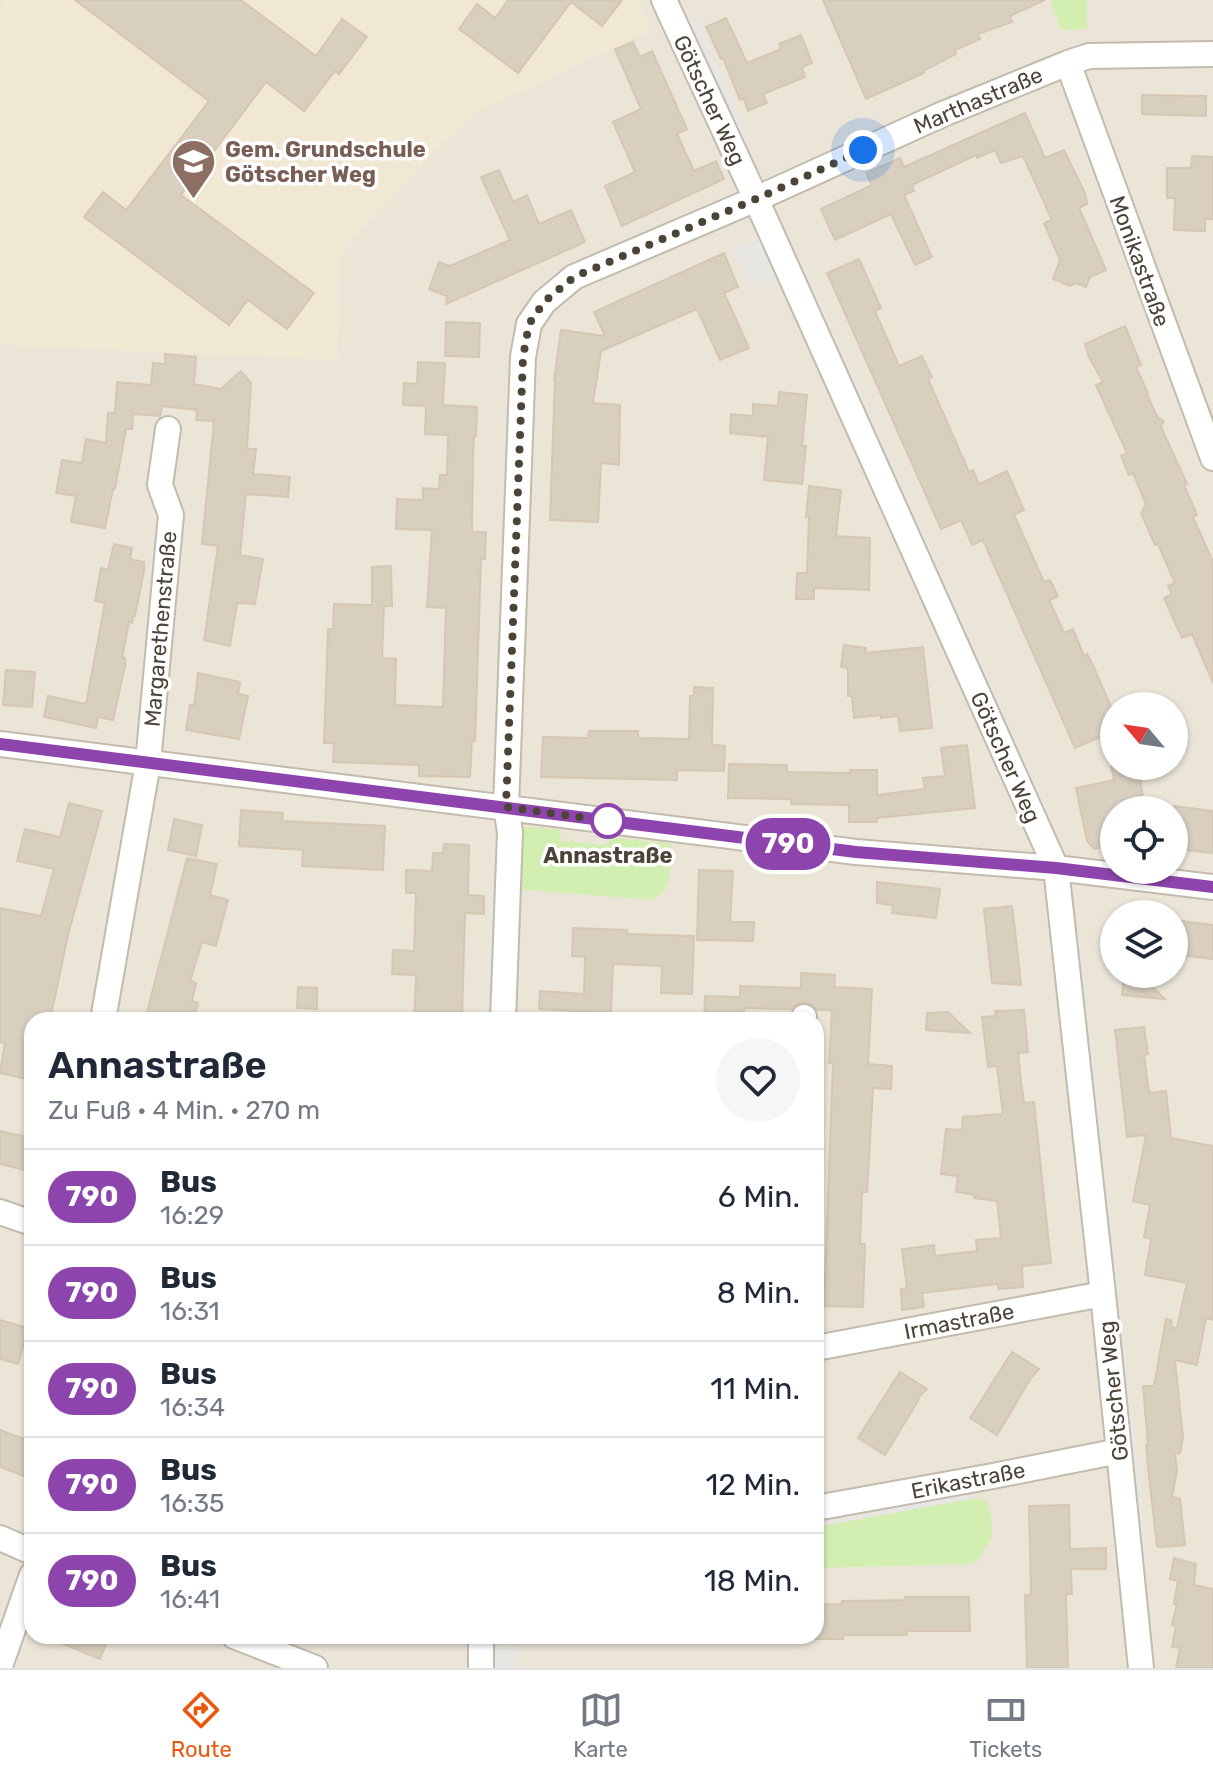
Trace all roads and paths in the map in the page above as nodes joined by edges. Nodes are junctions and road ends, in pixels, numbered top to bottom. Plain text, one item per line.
1 (664, 0) edge
2 (1213, 54) edge
3 (1068, 63) junction
4 (756, 199) junction
5 (168, 429) dead end
6 (1213, 458) edge
7 (0, 744) edge
8 (148, 763) junction
9 (506, 807) junction
10 (1056, 868) junction
11 (1213, 887) edge
12 (104, 1012) edge
13 (503, 1012) edge
14 (0, 1212) edge
15 (24, 1220) edge
16 (1103, 1294) junction
17 (824, 1346) edge
18 (1119, 1451) junction
19 (824, 1507) edge
20 (0, 1538) edge
21 (24, 1548) edge
22 (24, 1598) edge
23 (254, 1644) edge
24 (481, 1644) edge
25 (0, 1666) edge
26 (315, 1668) edge
27 (481, 1668) edge
28 (1141, 1668) edge

1 - 4 street, Götscher Weg
2 - 3 street, Marthastraße
3 - 4 street, Marthastraße
3 - 6 street, Monikastraße
4 - 9 street
4 - 10 street, Götscher Weg
5 - 8 street, Margarethenstraße
7 - 8 street
8 - 9 street
8 - 12 street, Margarethenstraße
9 - 10 street
9 - 13 street
10 - 11 street
10 - 16 street, Götscher Weg
14 - 15 street
16 - 17 street, Irmastraße
16 - 18 street, Götscher Weg
18 - 19 street, Erikastraße
18 - 28 street, Götscher Weg
20 - 21 street
22 - 25 street
23 - 26 street
24 - 27 street

